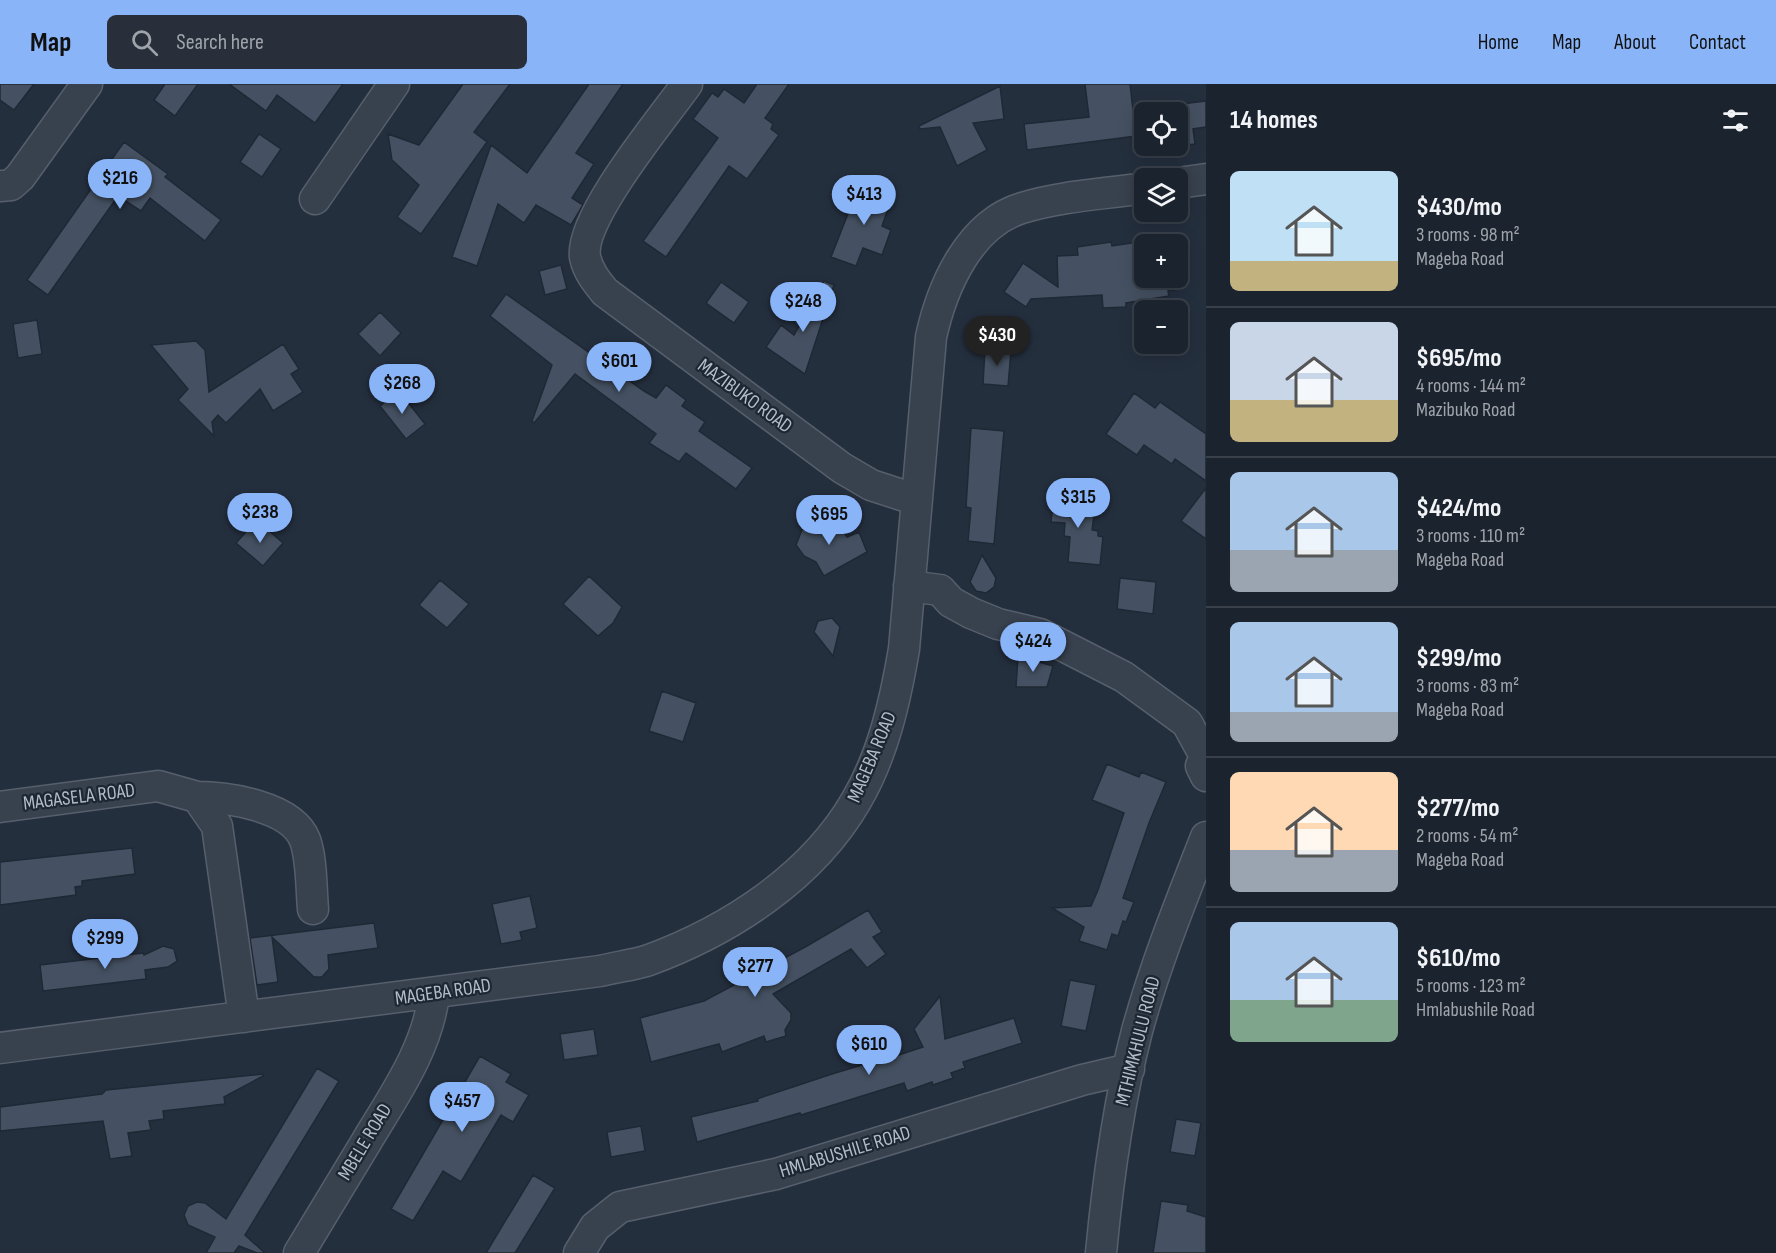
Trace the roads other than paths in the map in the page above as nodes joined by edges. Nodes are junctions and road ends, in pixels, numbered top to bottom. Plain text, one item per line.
1 (87, 84) edge
2 (394, 84) edge
3 (687, 84) edge
4 (1206, 179) edge
5 (1188, 182) edge
6 (0, 186) edge
7 (1134, 190) edge
8 (315, 199) dead end
9 (917, 500) junction
10 (909, 586) junction
11 (1206, 776) edge
12 (197, 797) junction
13 (0, 807) edge
14 (1206, 837) edge
15 (313, 909) dead end
16 (434, 994) junction
17 (244, 1017) junction
18 (0, 1048) edge
19 (1129, 1069) junction
20 (299, 1253) edge
21 (579, 1253) edge
22 (1101, 1253) edge

1 - 6 street
2 - 8 street
3 - 9 street, MAZIBUKO ROAD
4 - 5 street
7 - 9 street, MAGEBA ROAD
9 - 10 street, MAGEBA ROAD
10 - 11 street
10 - 16 street, MAGEBA ROAD
12 - 13 street, MAGASELA ROAD
12 - 15 street
12 - 17 street
14 - 19 street, MTHIMKHULU ROAD
16 - 17 street, MAGEBA ROAD
16 - 20 street, MBELE ROAD
17 - 18 street, MAGEBA ROAD
19 - 21 street, HMLABUSHILE ROAD
19 - 22 street, MTHIMKHULU ROAD

